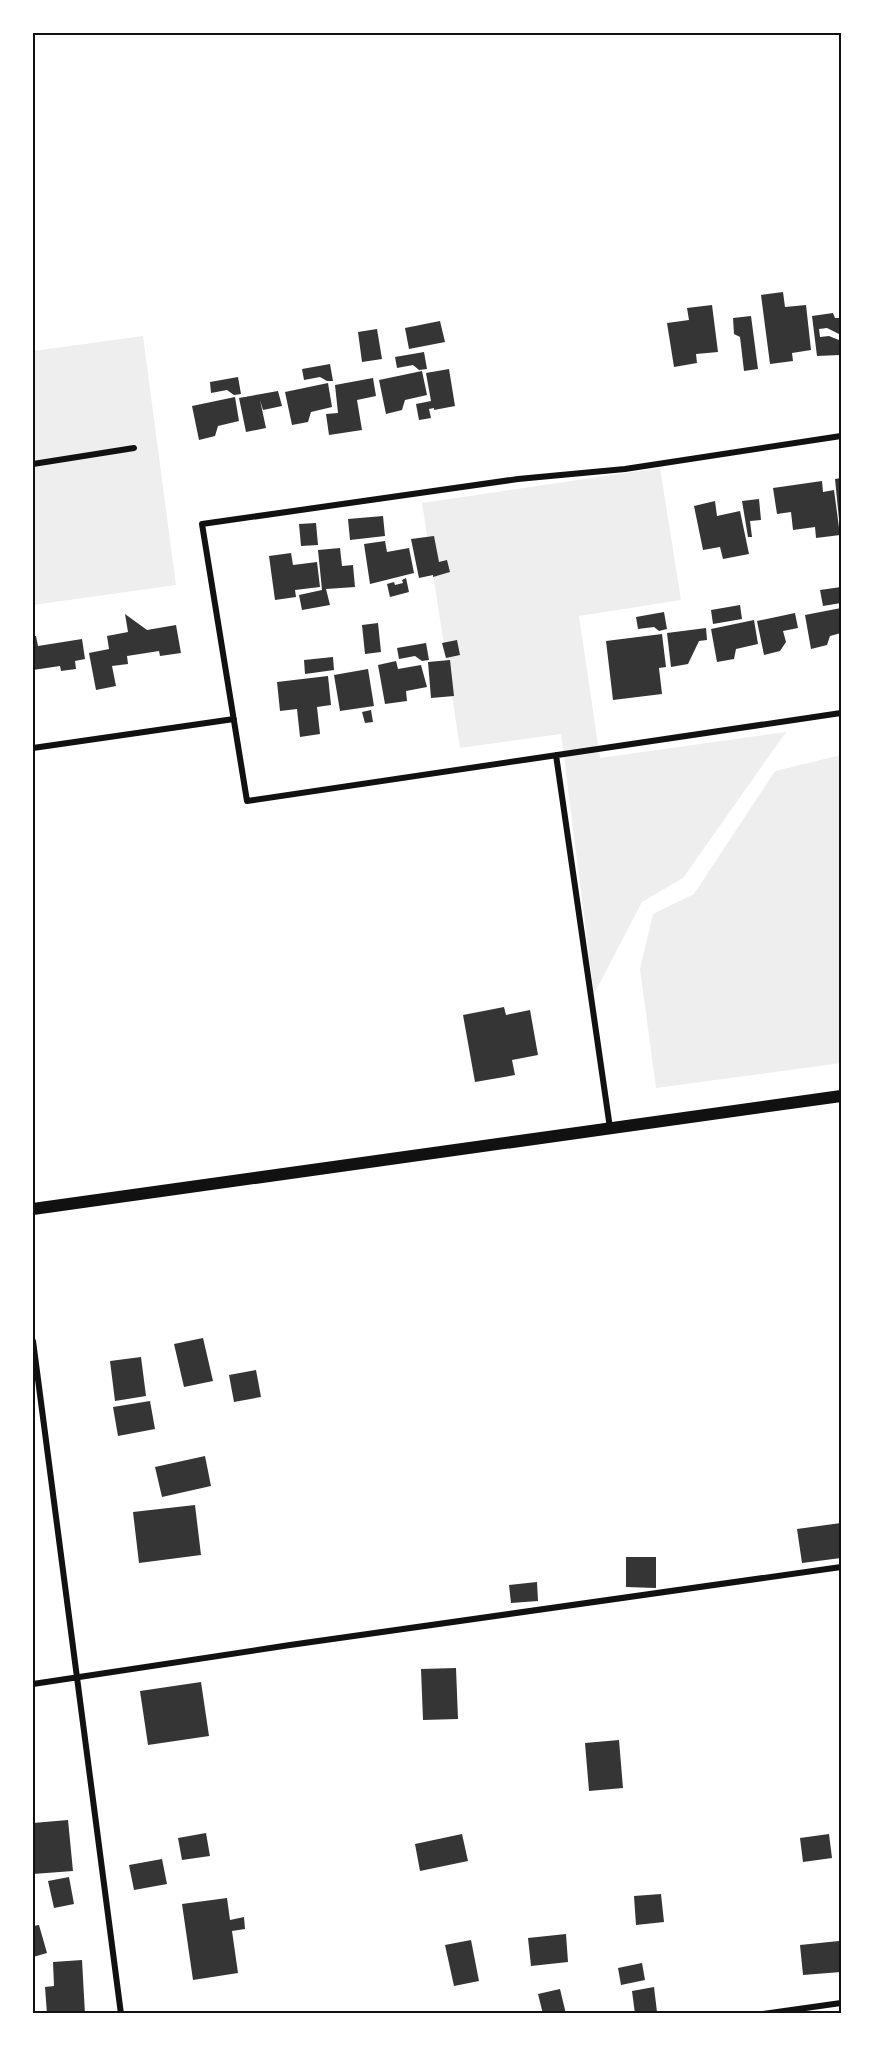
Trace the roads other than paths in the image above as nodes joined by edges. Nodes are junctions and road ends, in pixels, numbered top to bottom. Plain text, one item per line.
1 (841, 436) edge
2 (134, 448) dead end
3 (33, 464) edge
4 (841, 713) edge
5 (234, 719) junction
6 (33, 748) edge
7 (556, 756) junction
8 (841, 1096) edge
9 (610, 1128) junction
10 (33, 1209) edge
11 (33, 1341) edge
12 (841, 1567) edge
13 (78, 1677) junction
14 (33, 1684) edge
15 (841, 2003) edge
16 (121, 2014) edge
17 (763, 2014) edge

1 - 5 street
2 - 3 street
4 - 7 street
5 - 6 street
5 - 7 street
7 - 9 street
8 - 9 main road
9 - 10 main road
11 - 13 street
12 - 13 street
13 - 14 street
13 - 16 street
15 - 17 street

